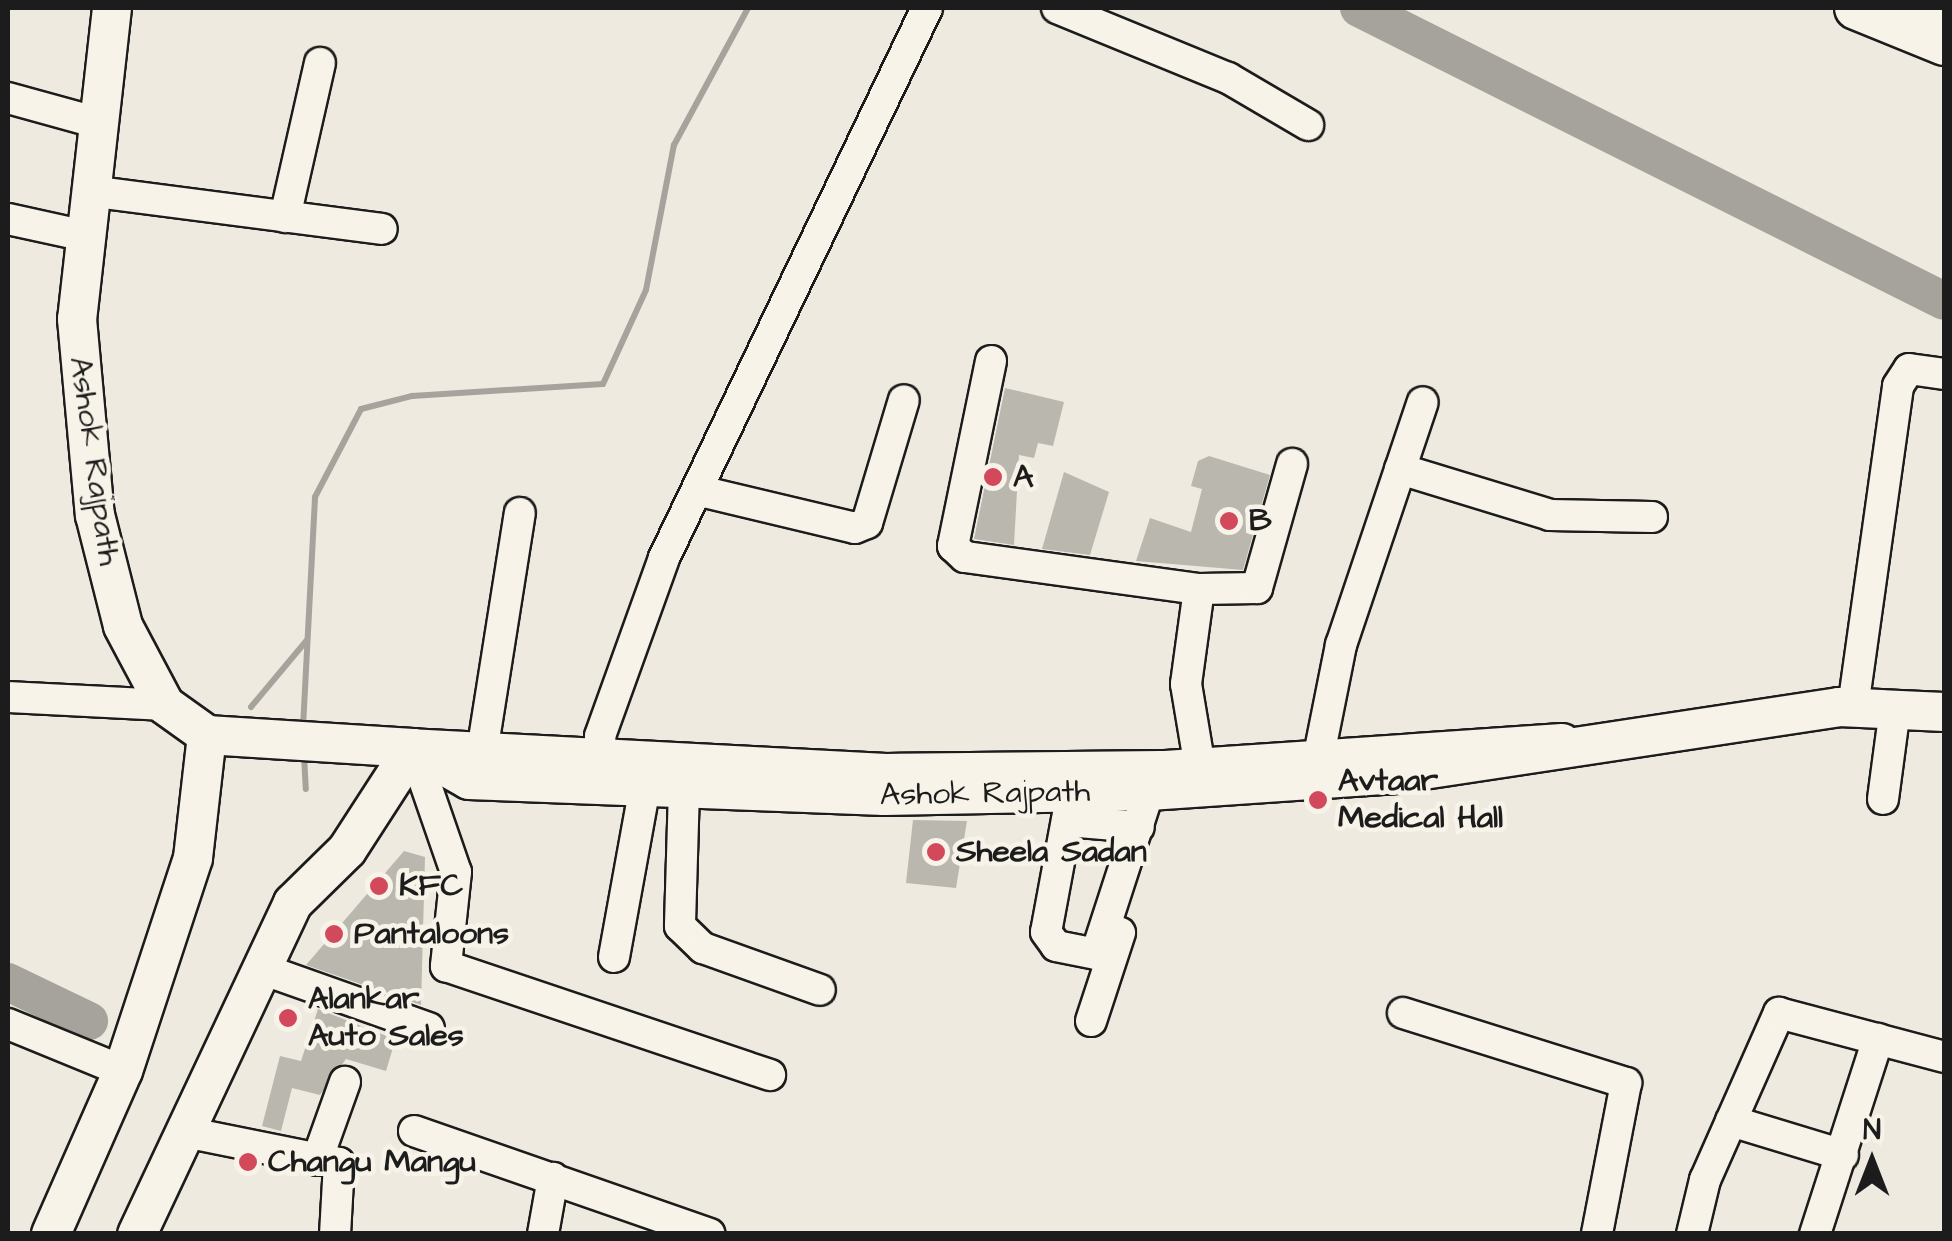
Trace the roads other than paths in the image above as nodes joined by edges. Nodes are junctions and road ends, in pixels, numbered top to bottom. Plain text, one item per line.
1 (112, 8) edge
2 (897, 8) edge
3 (927, 8) edge
4 (1056, 8) edge
5 (1856, 8) edge
6 (1936, 8) edge
7 (1944, 11) edge
8 (1944, 44) edge
9 (911, 46) junction
10 (320, 63) dead end
11 (8, 98) edge
12 (98, 122) junction
13 (1308, 125) dead end
14 (96, 192) junction
15 (285, 218) junction
16 (8, 219) edge
17 (382, 229) dead end
18 (86, 236) junction
19 (991, 362) dead end
20 (1944, 374) edge
21 (904, 400) dead end
22 (1423, 402) dead end
23 (1292, 464) dead end
24 (1400, 469) junction
25 (700, 491) junction
26 (520, 512) dead end
27 (1652, 517) dead end
28 (1199, 589) junction
29 (8, 697) edge
30 (164, 705) junction
31 (1853, 708) junction
32 (1896, 709) junction
33 (1944, 712) edge
34 (208, 735) junction
35 (414, 748) junction
36 (482, 752) junction
37 (602, 759) junction
38 (1200, 768) junction
39 (1315, 770) junction
40 (1157, 784) junction
41 (645, 787) junction
42 (684, 788) junction
43 (1884, 799) dead end
44 (1069, 807) junction
45 (1139, 827) junction
46 (614, 957) dead end
47 (262, 969) junction
48 (820, 990) dead end
49 (1404, 1013) dead end
50 (1091, 1021) dead end
51 (8, 1024) edge
52 (429, 1028) dead end
53 (1878, 1039) junction
54 (1944, 1057) edge
55 (123, 1071) junction
56 (770, 1076) dead end
57 (345, 1082) dead end
58 (1731, 1121) junction
59 (414, 1131) dead end
60 (185, 1132) junction
61 (1843, 1155) junction
62 (318, 1160) junction
63 (554, 1178) junction
64 (51, 1234) edge
65 (138, 1234) edge
66 (334, 1234) edge
67 (543, 1234) edge
68 (710, 1234) edge
69 (1597, 1234) edge
70 (1692, 1234) edge
71 (1815, 1234) edge

1 - 12 main road, Ashok Rajpath
2 - 9 street
3 - 9 street
4 - 13 street
5 - 8 highway
6 - 7 highway
9 - 25 street
10 - 15 street
11 - 12 street
12 - 14 main road, Ashok Rajpath
14 - 15 street
14 - 18 main road, Ashok Rajpath
15 - 17 street
16 - 18 street
18 - 30 main road, Ashok Rajpath
19 - 28 street
20 - 31 street
21 - 25 street
22 - 24 street
23 - 28 street
24 - 27 street
24 - 39 street
25 - 37 street
26 - 36 street
28 - 38 street
29 - 30 street
30 - 34 main road, Ashok Rajpath
31 - 32 main road, Ashok Rajpath
31 - 39 main road, Ashok Rajpath
32 - 33 main road, Ashok Rajpath
32 - 43 street
34 - 35 main road, Ashok Rajpath
34 - 55 main road
35 - 36 main road, Ashok Rajpath
35 - 41 main road, Ashok Rajpath
35 - 47 main road
35 - 56 street
36 - 37 main road, Ashok Rajpath
37 - 40 main road, Ashok Rajpath
38 - 39 main road, Ashok Rajpath
38 - 40 main road, Ashok Rajpath
39 - 40 main road, Ashok Rajpath
40 - 44 main road, Ashok Rajpath
40 - 45 street
40 - 50 street
41 - 42 main road, Ashok Rajpath
41 - 46 street
42 - 44 main road, Ashok Rajpath
42 - 48 street
44 - 45 street
44 - 45 street
47 - 52 street
47 - 60 main road
49 - 69 street
51 - 55 street
53 - 54 street
53 - 58 street
53 - 61 street
55 - 64 main road
57 - 62 street
58 - 61 street
58 - 70 street
59 - 63 street
60 - 62 street
60 - 65 main road
61 - 71 street
62 - 66 street
63 - 67 street
63 - 68 street

